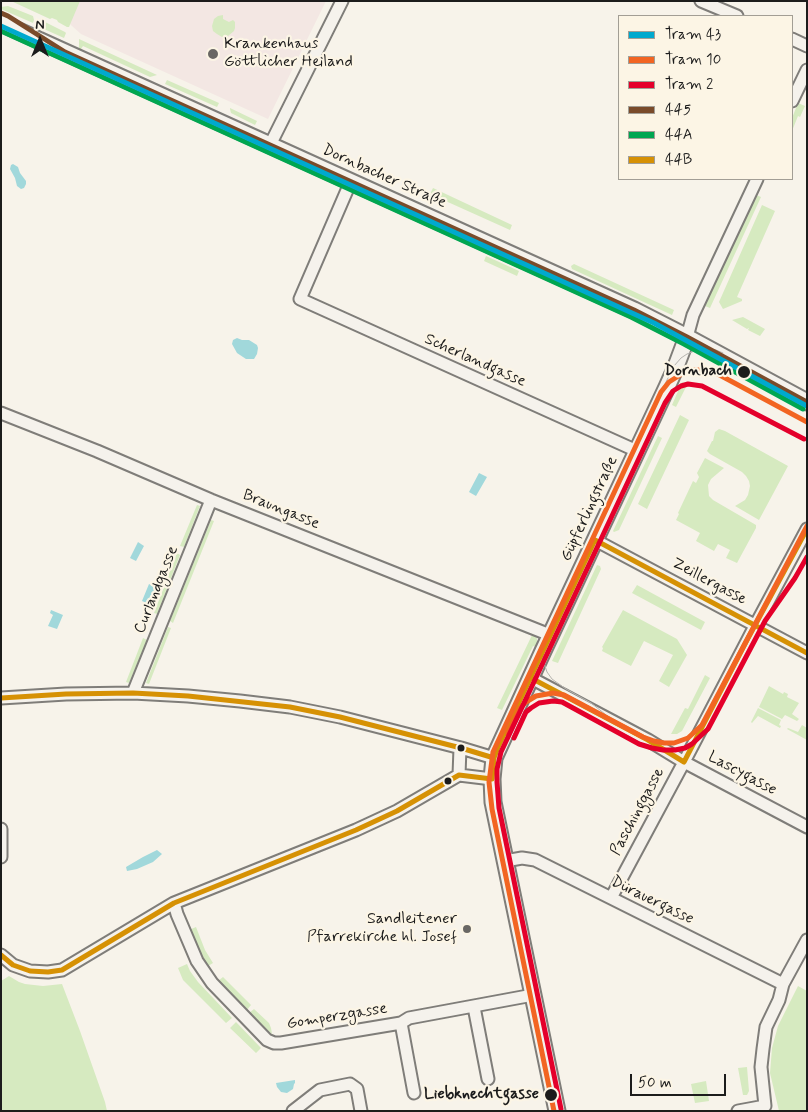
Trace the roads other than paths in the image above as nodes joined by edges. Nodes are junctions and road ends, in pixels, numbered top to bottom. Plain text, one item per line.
1 (342, 1) edge
2 (701, 1) edge
3 (1, 13) edge
4 (735, 15) edge
5 (1, 23) edge
6 (793, 39) edge
7 (807, 46) edge
8 (65, 52) junction
9 (807, 70) edge
10 (793, 100) edge
11 (270, 145) junction
12 (757, 180) edge
13 (351, 181) junction
14 (687, 337) junction
15 (807, 402) edge
16 (1, 413) edge
17 (637, 451) junction
18 (211, 500) junction
19 (807, 529) edge
20 (595, 540) junction
21 (754, 626) junction
22 (550, 635) junction
23 (807, 653) edge
24 (531, 678) junction
25 (132, 693) junction
26 (1, 698) edge
27 (460, 748) junction
28 (494, 758) junction
29 (684, 762) junction
30 (458, 776) junction
31 (492, 779) junction
32 (807, 827) edge
33 (1, 829) edge
34 (1, 857) edge
35 (505, 861) junction
36 (611, 898) junction
37 (174, 903) junction
38 (807, 940) edge
39 (1, 955) edge
40 (783, 984) junction
41 (533, 995) junction
42 (474, 1007) junction
43 (401, 1023) junction
44 (488, 1079) dead end
45 (414, 1093) dead end
46 (293, 1111) edge
47 (361, 1111) edge
48 (557, 1111) edge
49 (738, 1111) edge

1 - 11 street
2 - 4 street
3 - 8 main road, Dornbacher Straße
5 - 8 main road, Dornbacher Straße
6 - 7 street
8 - 11 main road, Dornbacher Straße
9 - 10 street
11 - 13 main road, Dornbacher Straße
12 - 14 street, Güpferlingstraße
13 - 14 main road, Dornbacher Straße
13 - 17 street, Scherlandgasse
14 - 15 main road, Dornbacher Straße
14 - 17 main road, Güpferlingstraße
16 - 18 street, Braungasse
17 - 20 main road, Güpferlingstraße
18 - 22 street, Braungasse
18 - 25 street, Curlandgasse
19 - 21 street, Paschinggasse
20 - 21 street, Zeillergasse
20 - 22 main road, Güpferlingstraße
21 - 23 street, Zeillergasse
21 - 29 street, Paschinggasse
22 - 24 main road, Güpferlingstraße
24 - 28 main road, Güpferlingstraße
24 - 29 street, Lascygasse
25 - 26 street
25 - 27 street
27 - 28 street
27 - 30 street
28 - 31 main road, Güpferlingstraße
29 - 32 street, Lascygasse
29 - 36 street, Paschinggasse
30 - 31 street
30 - 37 street
31 - 35 main road, Güpferlingstraße
33 - 34 street
35 - 36 street, Dürauergasse
35 - 41 main road, Güpferlingstraße
36 - 40 street, Dürauergasse
37 - 39 street
37 - 43 street, Gomperzgasse
38 - 40 street
40 - 49 street
41 - 42 street, Gomperzgasse
41 - 48 main road, Güpferlingstraße
42 - 43 street, Gomperzgasse
42 - 44 street
43 - 45 street, Gomperzgasse
46 - 47 street

